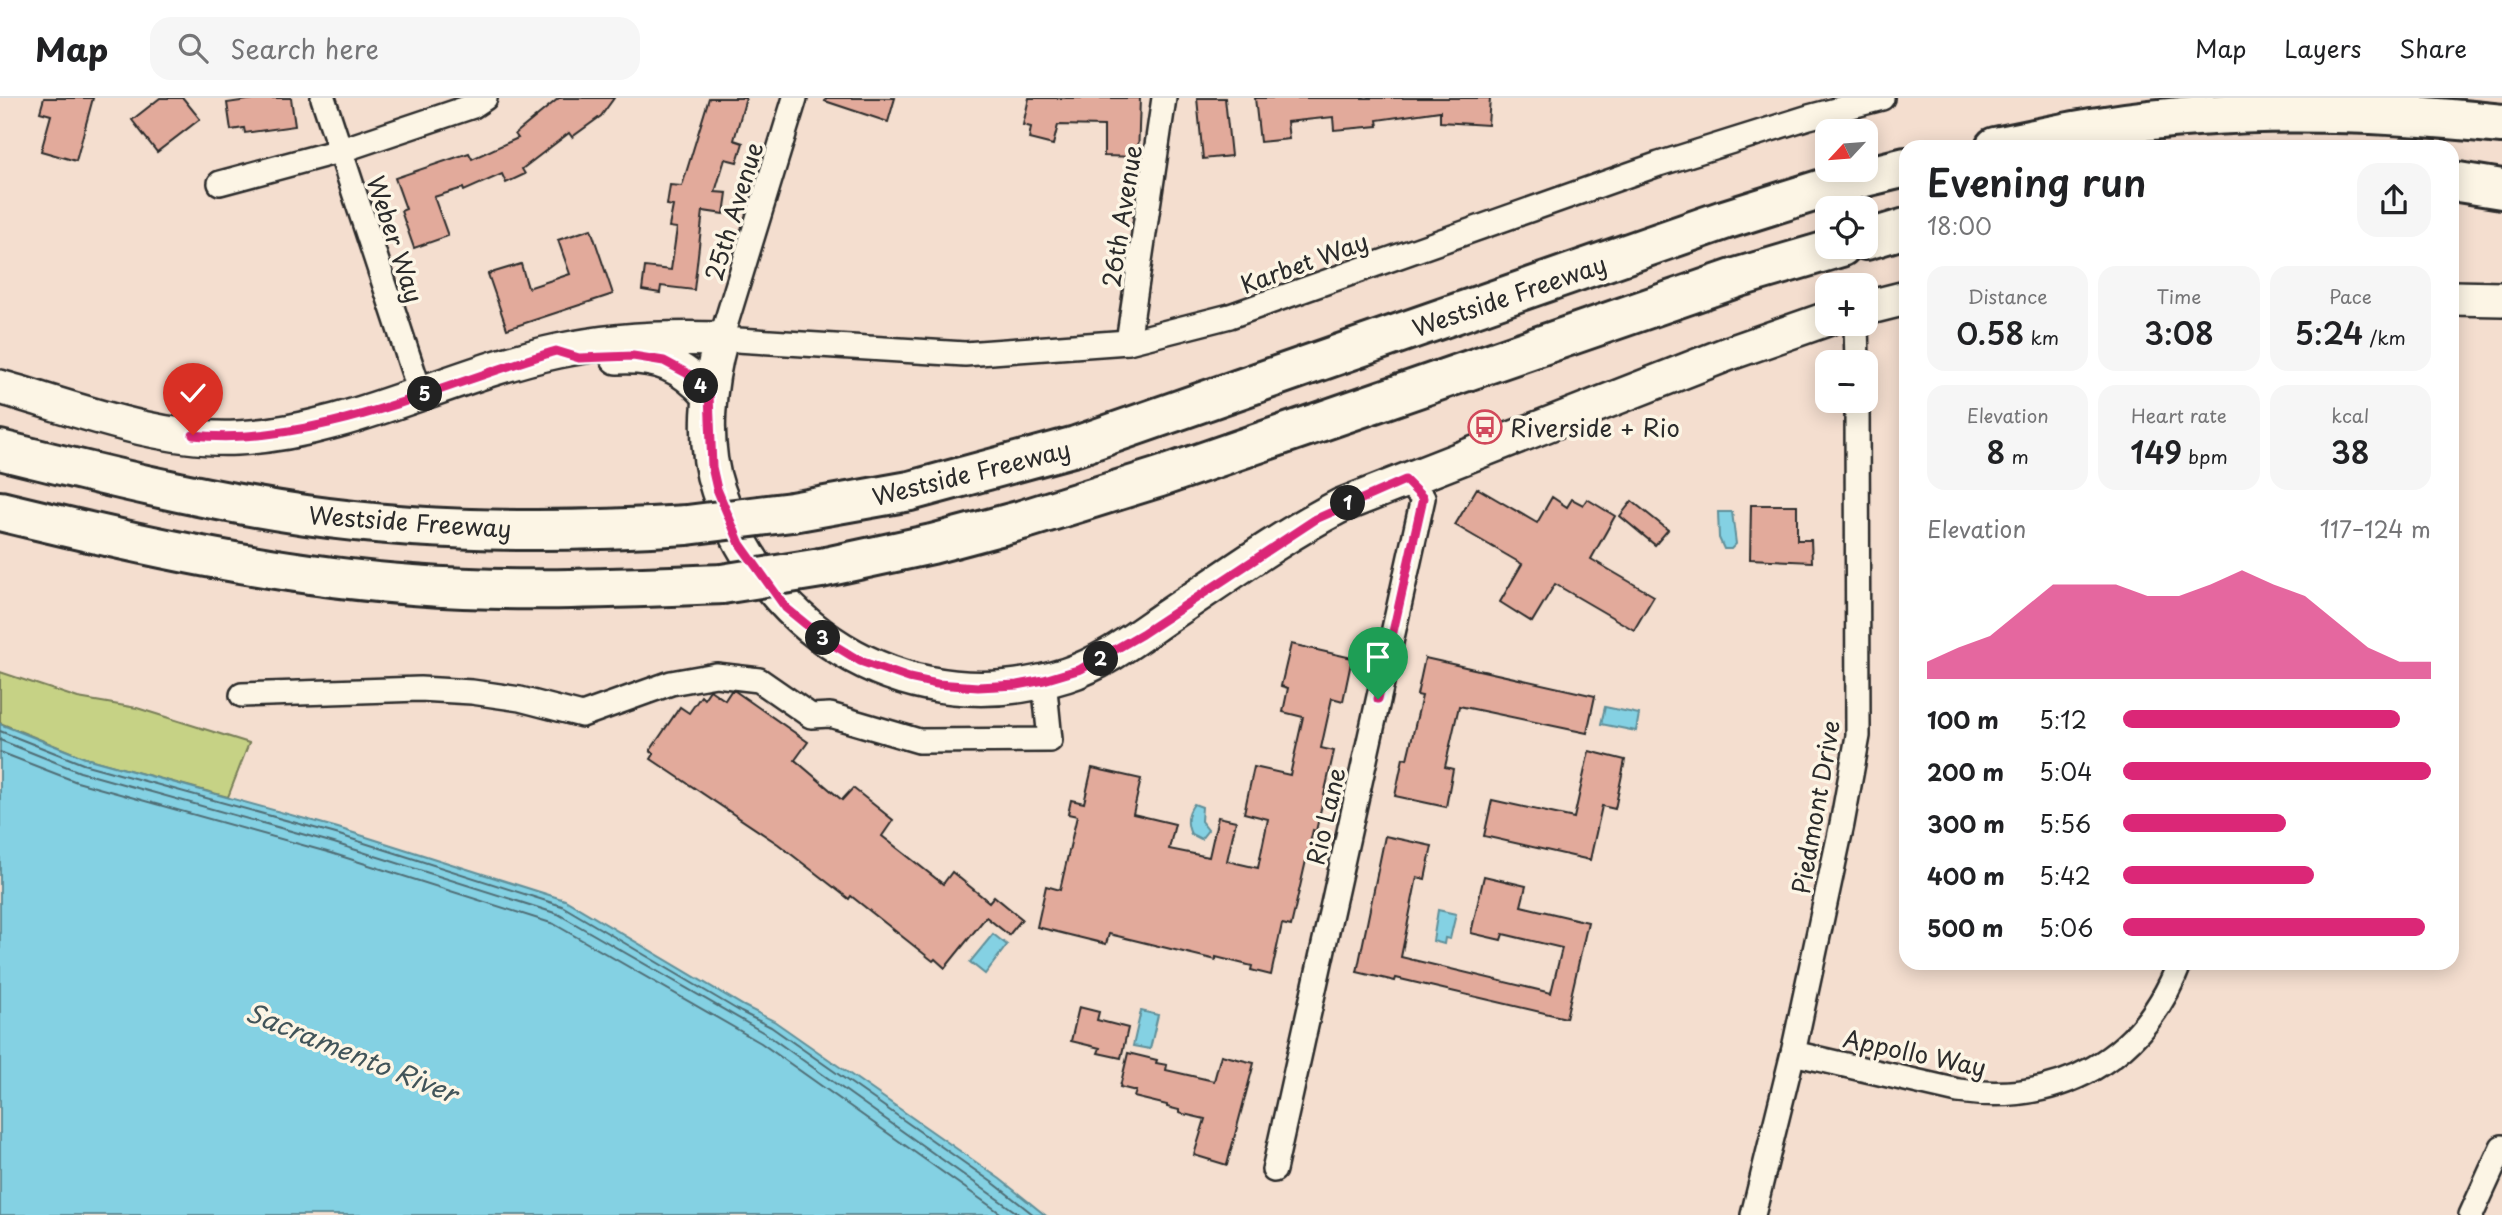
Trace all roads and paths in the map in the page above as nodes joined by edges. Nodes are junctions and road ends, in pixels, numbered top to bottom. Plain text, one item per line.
1 (323, 98) edge
2 (485, 98) edge
3 (795, 98) edge
4 (1164, 98) edge
5 (1882, 98) edge
6 (1810, 107) edge
7 (2502, 124) edge
8 (2030, 140) edge
9 (339, 151) junction
10 (1899, 169) edge
11 (2459, 182) edge
12 (220, 183) dead end
13 (2502, 189) edge
14 (1899, 231) edge
15 (1878, 237) edge
16 (1815, 255) edge
17 (2459, 298) edge
18 (2502, 299) edge
19 (1899, 300) edge
20 (1878, 305) edge
21 (1815, 323) edge
22 (721, 339) junction
23 (1128, 342) junction
24 (556, 351) junction
25 (0, 387) edge
26 (421, 395) junction
27 (709, 395) junction
28 (1857, 413) edge
29 (0, 450) edge
30 (1405, 480) junction
31 (0, 511) edge
32 (1044, 680) junction
33 (242, 695) dead end
34 (2176, 970) edge
35 (1793, 1053) junction
36 (2502, 1147) edge
37 (1274, 1170) dead end
38 (1753, 1215) edge
39 (2471, 1215) edge

1 - 9 street, Weber Way
2 - 9 street
3 - 22 street, 25th Avenue
4 - 23 street, 26th Avenue
5 - 6 street, Karbet Way
6 - 23 street, Karbet Way
7 - 8 highway
9 - 12 street
9 - 26 street, Weber Way
10 - 29 highway, Westside Freeway, bridge
11 - 13 highway
14 - 15 highway
16 - 31 highway, bridge
17 - 18 street
19 - 20 street
21 - 30 street
22 - 23 street, Karbet Way
22 - 24 street
22 - 27 street
24 - 26 street
24 - 27 street
25 - 26 street
27 - 32 street
28 - 35 street, Piedmont Drive
30 - 32 street
30 - 37 street, Rio Lane
32 - 33 street
34 - 35 street, Appollo Way
35 - 38 street, Piedmont Drive
36 - 39 street

